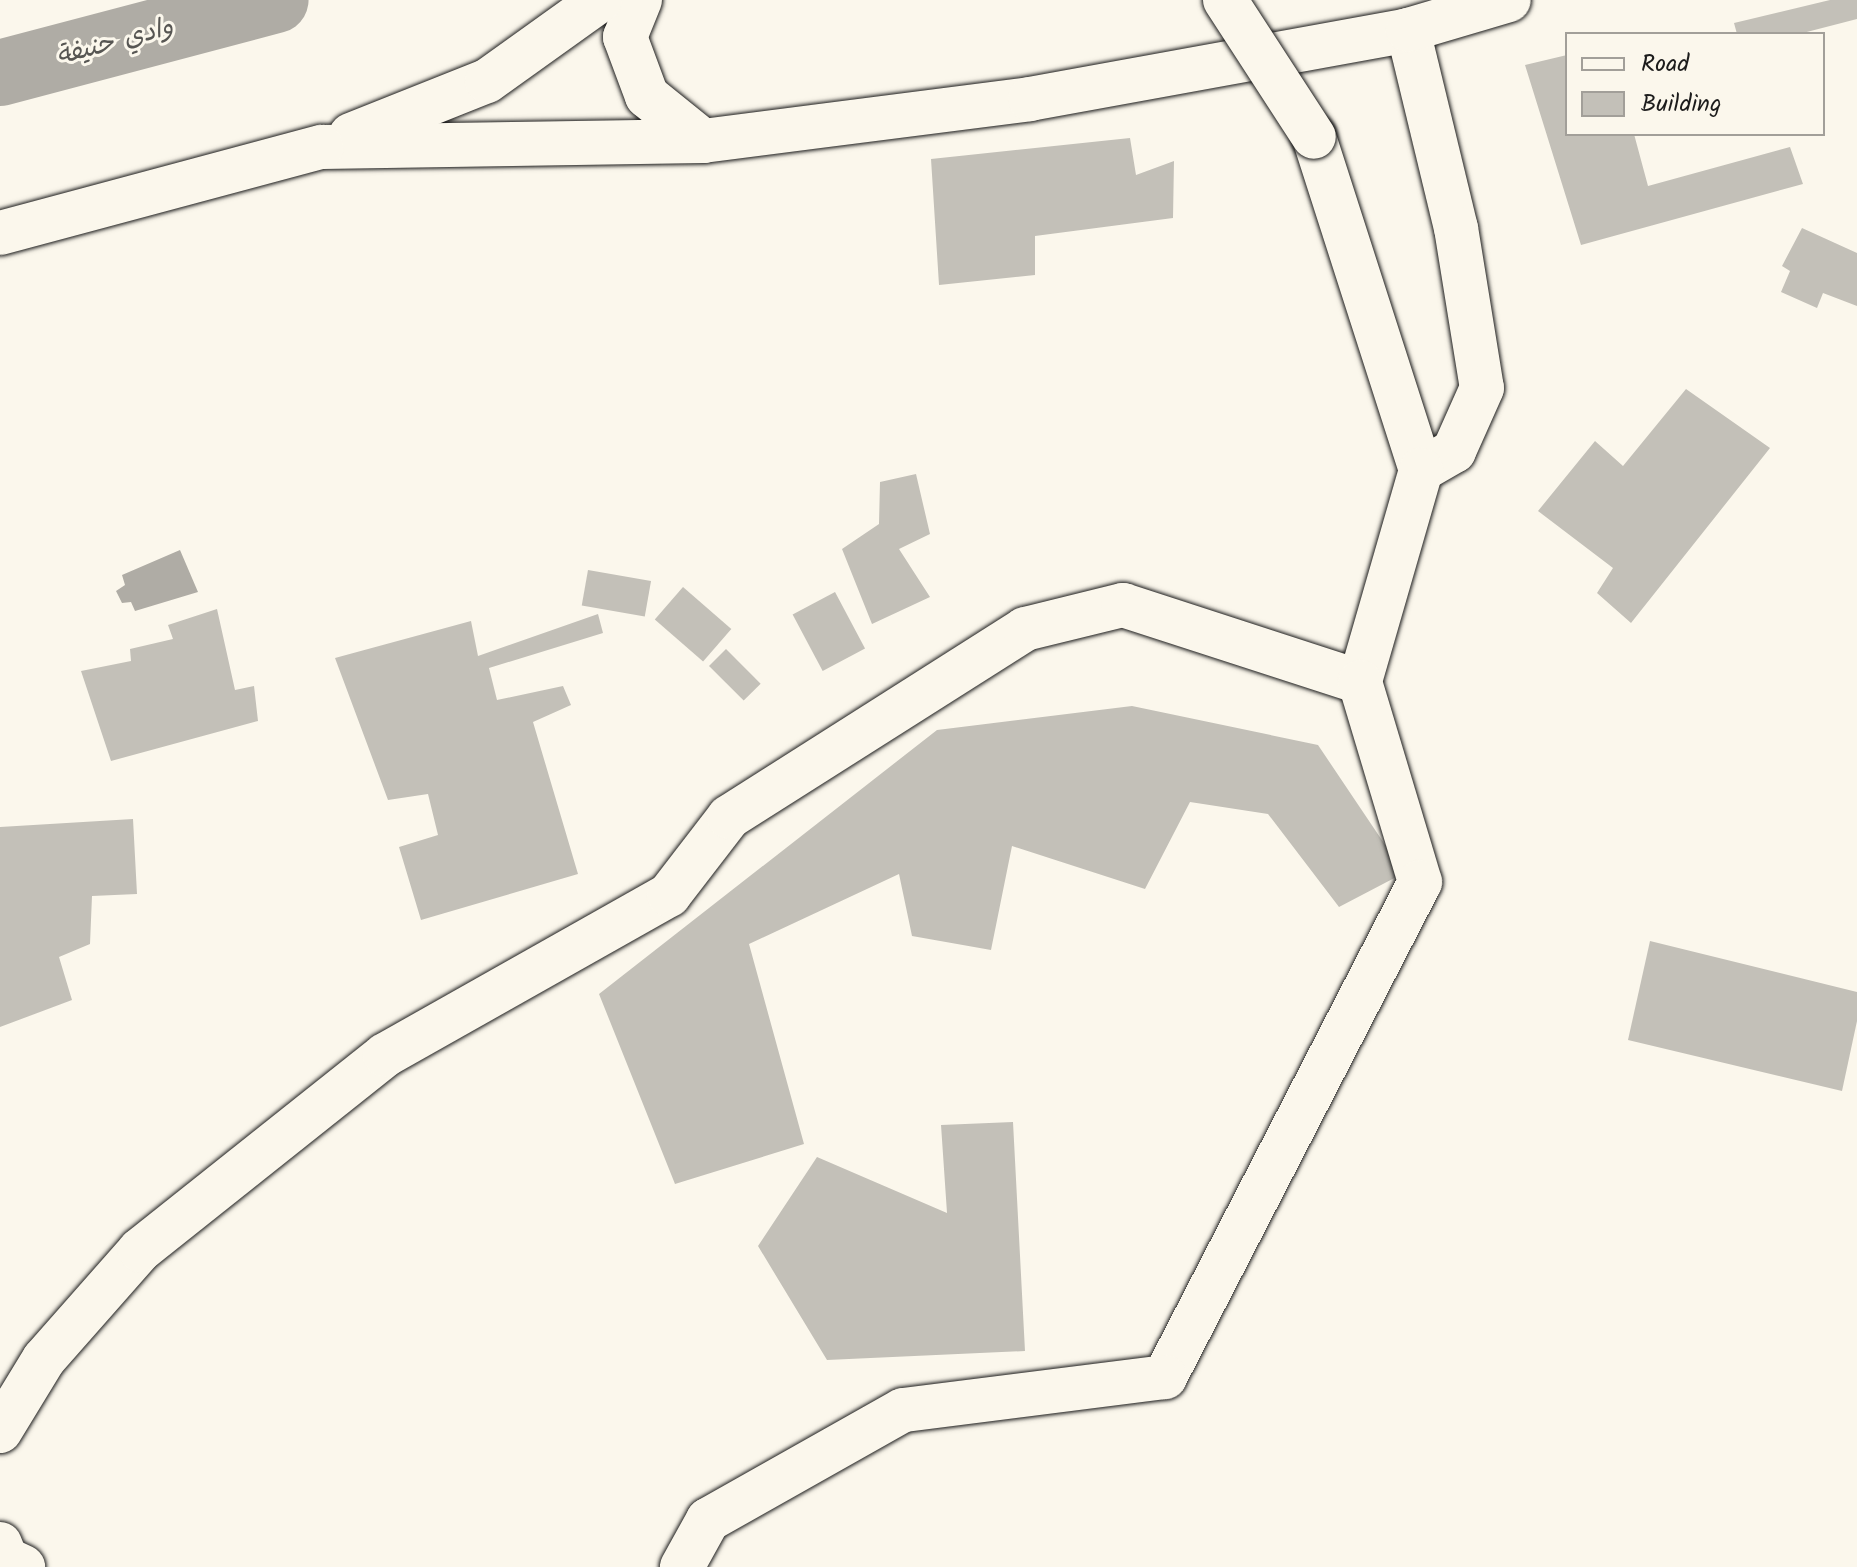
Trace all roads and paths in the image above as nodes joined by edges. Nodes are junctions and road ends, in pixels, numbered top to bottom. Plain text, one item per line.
1 (600, 0) edge
2 (640, 0) edge
3 (1225, 0) edge
4 (1509, 0) edge
5 (1408, 30) junction
6 (703, 141) junction
7 (322, 147) junction
8 (0, 233) edge
9 (1421, 470) junction
10 (1360, 682) junction
11 (0, 1431) edge
12 (0, 1544) edge
13 (23, 1567) edge
14 (682, 1567) edge

1 - 7 street
2 - 6 street
3 - 9 street, bridge
4 - 5 street
5 - 6 street
5 - 9 street
6 - 7 street
7 - 8 street
9 - 10 street
10 - 11 street
10 - 14 street
12 - 13 street

